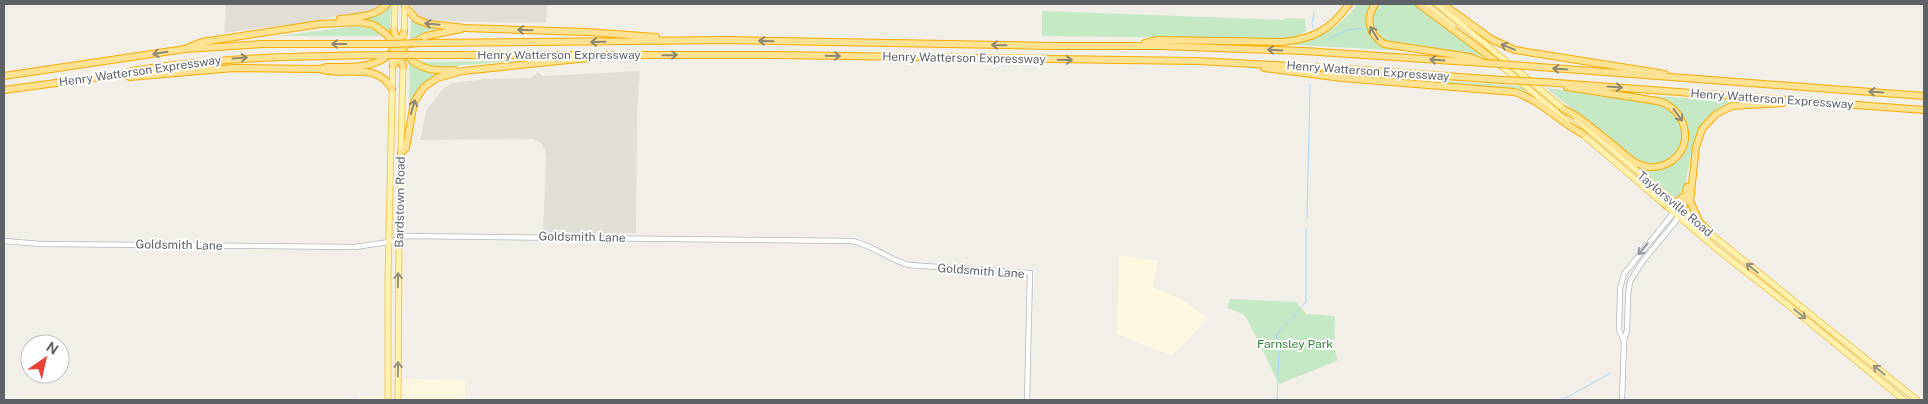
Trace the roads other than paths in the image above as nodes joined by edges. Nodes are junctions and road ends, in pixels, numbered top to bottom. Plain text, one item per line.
1 (387, 4) edge
2 (395, 4) edge
3 (1349, 4) edge
4 (1355, 4) edge
5 (1375, 4) edge
6 (1420, 4) edge
7 (1426, 4) edge
8 (1437, 4) edge
9 (1443, 4) edge
10 (405, 5) edge
11 (320, 24) junction
12 (1332, 24) junction
13 (465, 28) junction
14 (394, 31) joint
15 (404, 32) junction
16 (682, 40) junction
17 (1135, 46) junction
18 (393, 48) junction
19 (185, 49) junction
20 (402, 54) junction
21 (604, 56) junction
22 (1494, 60) junction
23 (1233, 63) junction
24 (1485, 63) junction
25 (393, 66) junction
26 (403, 66) joint
27 (320, 69) junction
28 (463, 71) junction
29 (122, 74) junction
30 (4, 76) edge
31 (1696, 80) junction
32 (1546, 83) junction
33 (392, 89) junction
34 (4, 90) edge
35 (1924, 96) edge
36 (1807, 102) junction
37 (1563, 109) junction
38 (1924, 110) edge
39 (1583, 134) junction
40 (401, 153) junction
41 (1692, 169) junction
42 (1666, 205) junction
43 (1679, 209) junction
44 (1674, 212) junction
45 (1709, 232) junction
46 (399, 238) junction
47 (4, 241) edge
48 (389, 242) junction
49 (389, 331) junction
50 (398, 333) junction
51 (1624, 341) junction
52 (388, 400) edge
53 (398, 400) edge
54 (1027, 400) edge
55 (1622, 400) edge
56 (1904, 400) edge
57 (1916, 400) edge

1 - 11 highway
2 - 14 main road
3 - 12 highway
4 - 12 highway
24 -> 5 highway
6 - 22 highway
7 - 22 main road, Taylorsville Road
8 - 37 main road, Taylorsville Road
31 -> 9 highway
13 -> 10 highway
10 - 15 main road
11 - 18 highway
11 - 19 highway
12 - 17 highway
16 -> 13 highway
13 - 20 highway
14 - 18 highway
15 - 18 highway
15 - 20 main road
17 -> 16 highway, Henry Watterson Expressway
16 -> 18 highway, Henry Watterson Expressway, bridge
24 -> 17 highway, Henry Watterson Expressway
18 -> 19 highway, Henry Watterson Expressway
18 - 20 highway
18 - 21 highway, Henry Watterson Expressway, bridge
18 - 25 main road, Bardstown Road
18 - 27 highway
29 -> 18 highway, Henry Watterson Expressway
19 -> 30 highway, Henry Watterson Expressway
20 - 25 highway
20 - 26 highway
20 - 28 highway
21 -> 23 highway, Henry Watterson Expressway
21 - 28 highway
22 - 39 main road, Taylorsville Road
23 - 32 highway, Henry Watterson Expressway, bridge
23 - 39 highway
31 -> 24 highway, Henry Watterson Expressway, bridge
25 - 33 main road, Bardstown Road
26 - 40 main road, Bardstown Road
27 - 29 highway
27 - 33 highway
40 -> 28 highway
29 - 34 highway, Henry Watterson Expressway
35 -> 31 highway, Henry Watterson Expressway
32 -> 36 highway, Henry Watterson Expressway
32 -> 37 highway
33 - 48 main road, Bardstown Road
36 - 38 highway, Henry Watterson Expressway
36 - 41 highway
37 - 43 main road, Taylorsville Road
39 - 42 main road, Taylorsville Road
40 - 46 main road, Bardstown Road
41 - 43 highway
41 - 45 highway
42 - 43 highway
42 - 44 main road, Taylorsville Road
43 - 44 main road, Taylorsville Road
43 - 45 main road, Taylorsville Road
43 - 51 street
43 -> 56 main road, Taylorsville Road
44 -> 51 street
57 -> 45 main road, Taylorsville Road
46 - 48 street, Goldsmith Lane
50 -> 46 main road, Bardstown Road
46 - 54 street, Goldsmith Lane
47 - 48 street, Goldsmith Lane
48 - 49 main road, Bardstown Road
49 - 50 main road
49 - 52 main road, Bardstown Road
53 -> 50 main road, Bardstown Road
51 - 55 street

